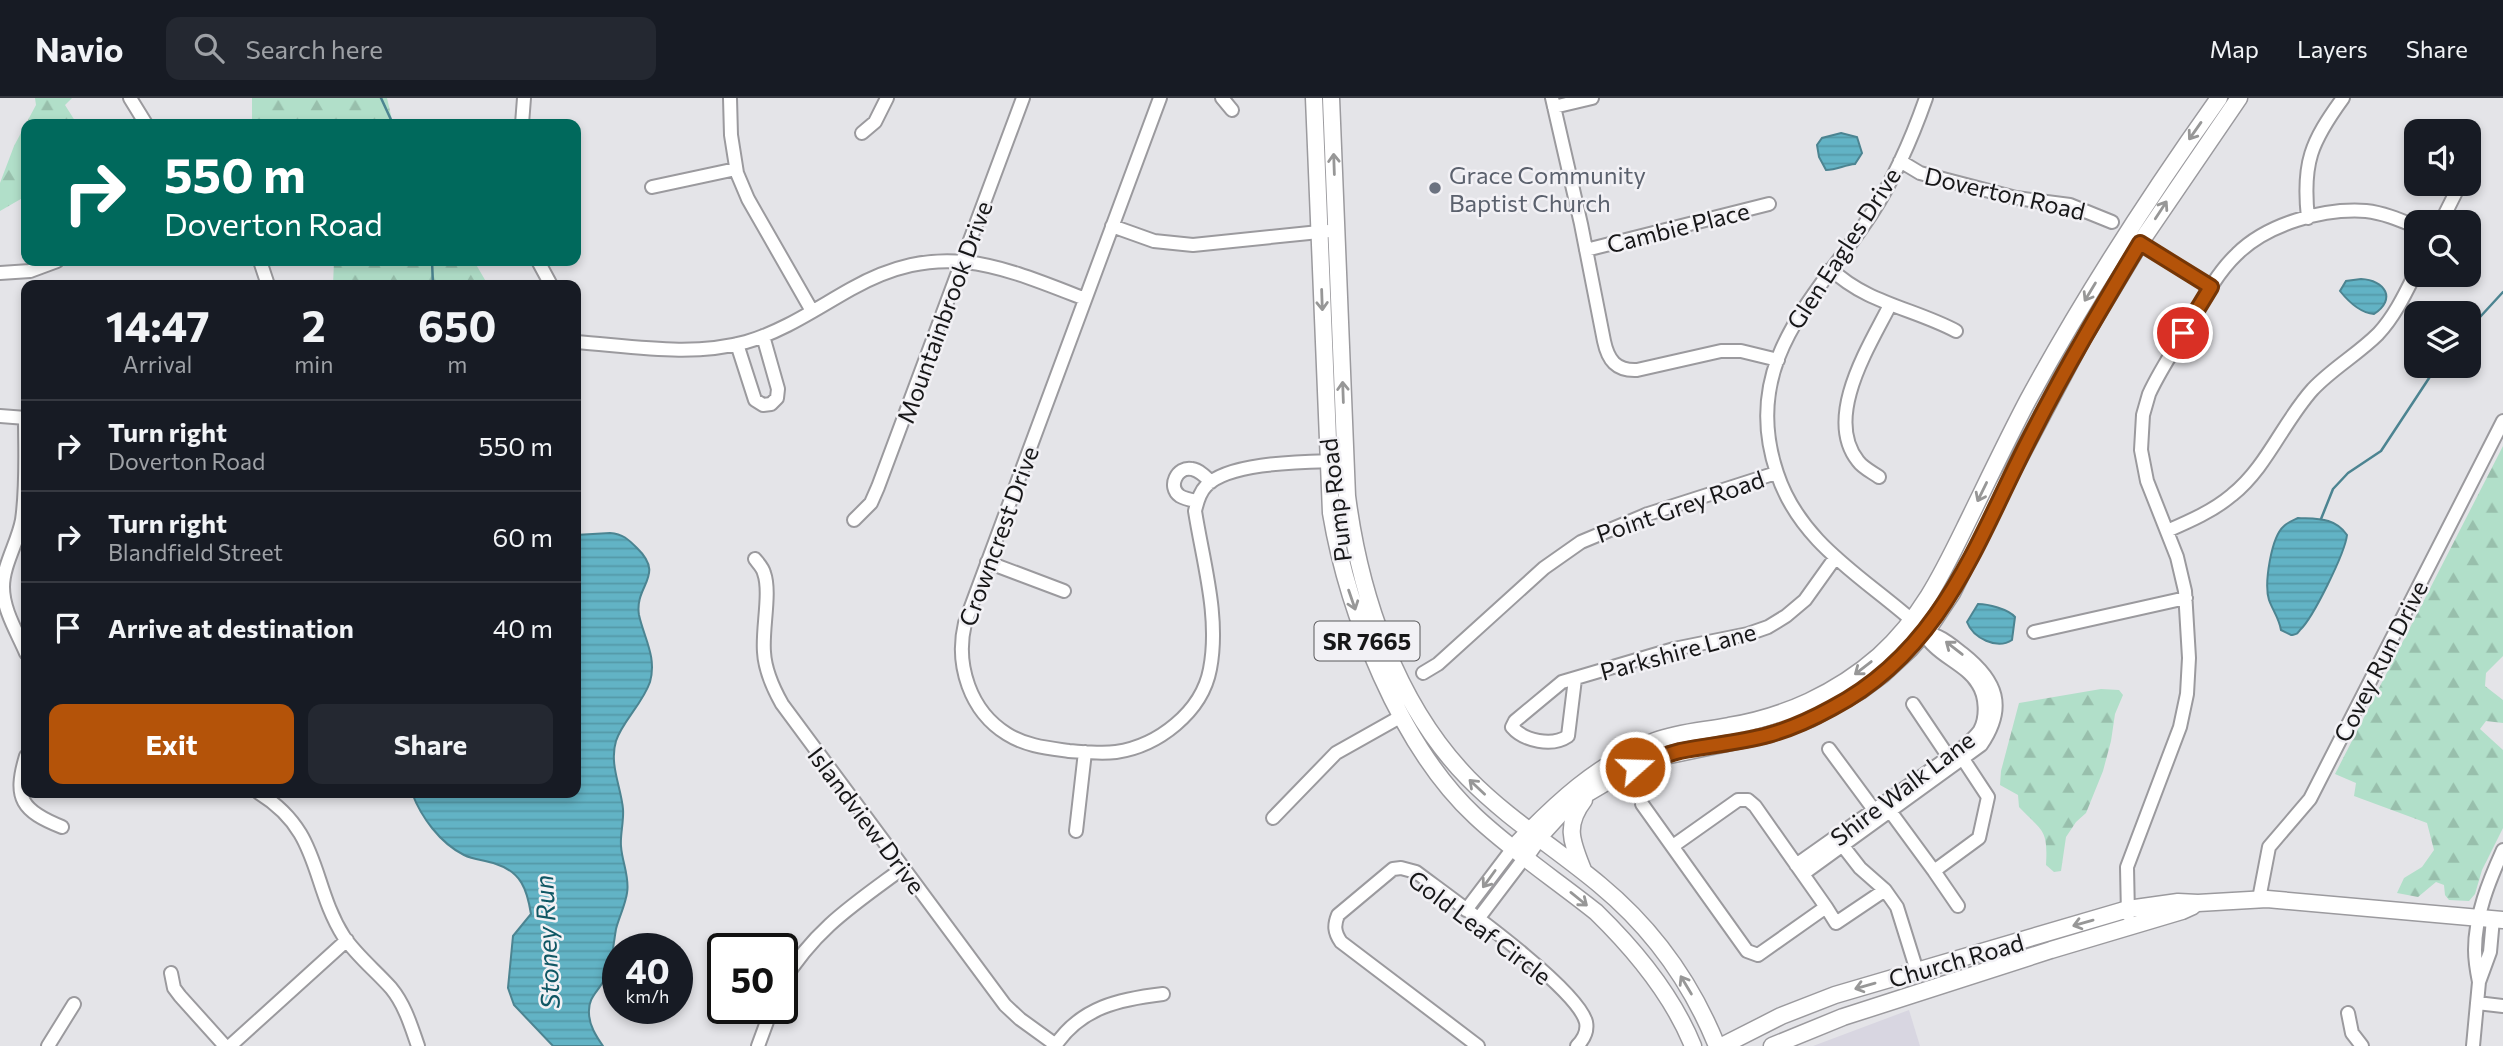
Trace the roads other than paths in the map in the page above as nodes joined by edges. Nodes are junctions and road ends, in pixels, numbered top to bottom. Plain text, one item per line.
1 (130, 98) edge
2 (524, 98) edge
3 (730, 98) edge
4 (887, 98) edge
5 (1023, 98) edge
6 (1160, 98) edge
7 (1222, 98) edge
8 (1314, 98) edge
9 (1331, 98) edge
10 (1592, 98) edge
11 (1926, 98) edge
12 (2218, 98) edge
13 (2239, 98) edge
14 (2343, 98) edge
15 (1553, 103) edge
16 (1232, 110) dead end
17 (143, 119) edge
18 (522, 119) edge
19 (862, 133) dead end
20 (1900, 162) junction
21 (736, 169) junction
22 (652, 187) dead end
23 (1769, 204) dead end
24 (2308, 218) junction
25 (2404, 221) edge
26 (2112, 222) dead end
27 (1112, 226) junction
28 (1336, 230) junction
29 (1319, 231) junction
30 (2126, 234) junction
31 (2140, 243) junction
32 (1586, 250) junction
33 (963, 261) junction
34 (44, 266) edge
35 (1831, 269) junction
36 (0, 273) edge
37 (2211, 287) junction
38 (2408, 287) edge
39 (1085, 299) junction
40 (1890, 305) junction
41 (812, 311) junction
42 (1956, 331) dead end
43 (763, 336) junction
44 (581, 342) edge
45 (737, 344) junction
46 (1777, 360) junction
47 (0, 416) edge
48 (21, 418) edge
49 (2503, 421) edge
50 (1345, 460) junction
51 (1328, 461) junction
52 (1776, 473) junction
53 (1879, 477) dead end
54 (1211, 482) junction
55 (1197, 501) junction
56 (21, 520) edge
57 (854, 520) dead end
58 (2167, 531) junction
59 (1835, 558) junction
60 (755, 559) dead end
61 (987, 562) junction
62 (1064, 591) dead end
63 (2186, 597) junction
64 (1912, 621) junction
65 (2034, 632) dead end
66 (1925, 633) junction
67 (21, 642) edge
68 (1423, 673) dead end
69 (1575, 679) junction
70 (1913, 704) dead end
71 (1400, 718) junction
72 (1829, 749) dead end
73 (1085, 752) junction
74 (1956, 758) junction
75 (1588, 793) junction
76 (24, 798) edge
77 (265, 798) edge
78 (1642, 804) dead end
79 (1883, 811) junction
80 (1273, 818) dead end
81 (62, 827) dead end
82 (1076, 831) dead end
83 (1534, 834) junction
84 (1840, 842) junction
85 (1673, 846) junction
86 (2503, 850) edge
87 (1519, 853) junction
88 (903, 868) junction
89 (1800, 869) junction
90 (1934, 871) junction
91 (1584, 872) junction
92 (1885, 890) junction
93 (2259, 899) junction
94 (1958, 906) dead end
95 (1826, 907) junction
96 (1466, 910) junction
97 (2128, 918) junction
98 (1478, 919) junction
99 (2492, 919) edge
100 (346, 940) junction
101 (798, 961) edge
102 (1917, 971) junction
103 (171, 973) dead end
104 (1163, 994) dead end
105 (2477, 1003) junction
106 (74, 1004) dead end
107 (2503, 1006) edge
108 (2348, 1013) dead end
109 (766, 1024) edge
110 (1055, 1045) edge
111 (48, 1046) edge
112 (228, 1046) edge
113 (418, 1046) edge
114 (758, 1046) edge
115 (1478, 1046) edge
116 (1577, 1046) edge
117 (1693, 1046) edge
118 (1720, 1046) edge
119 (1772, 1046) edge
120 (2362, 1046) edge
121 (2473, 1046) edge

1 - 17 street
2 - 18 street
3 - 21 street
4 - 19 street
5 - 33 street, Mountainbrook Drive
6 - 27 street, Crowncrest Drive
7 - 16 street
8 - 29 main road, Pump Road / SR 7665
28 -> 9 main road, Pump Road / SR 7665
10 - 15 street
11 - 20 street, Glen Eagles Drive
12 -> 30 main road
31 -> 13 main road
14 - 24 street
15 - 32 street
20 - 26 street, Doverton Road
20 - 35 street, Glen Eagles Drive
21 - 22 street
21 - 41 street
23 - 32 street, Cambie Place
24 - 25 street
24 - 37 street
27 - 29 street
27 - 39 street, Crowncrest Drive
28 - 29 street
50 -> 28 main road, Pump Road / SR 7665
29 -> 51 main road, Pump Road / SR 7665
30 - 31 street
30 -> 64 main road
31 - 37 street
31 - 66 main road
32 - 46 street
33 - 39 street
33 - 41 street
33 - 57 street, Mountainbrook Drive
34 - 36 street
35 - 40 street
35 - 46 street, Glen Eagles Drive
37 - 58 street
38 - 58 street
39 - 61 street, Crowncrest Drive
40 - 42 street
40 - 53 street
41 - 43 street
43 - 45 street
43 - 45 street
44 - 45 street
46 - 52 street, Glen Eagles Drive
47 - 48 street
49 - 93 street, Covey Run Drive
50 - 51 street
83 -> 50 main road, Pump Road / SR 7665
51 - 54 street
51 -> 71 main road, Pump Road / SR 7665
52 - 59 street, Glen Eagles Drive
52 - 68 street, Point Grey Road
54 - 55 street
54 - 55 street
55 - 73 street, Crowncrest Drive
56 - 67 street
58 - 63 street
59 - 64 street, Glen Eagles Drive
59 - 69 street, Parkshire Lane
60 - 88 street, Islandview Drive
61 - 62 street
61 - 73 street, Crowncrest Drive
63 - 65 street
63 - 97 street
64 - 66 street, Glen Eagles Drive
64 -> 83 main road
66 - 74 street, Shire Walk Lane
66 - 75 main road
69 - 69 street, Parkshire Lane
70 - 74 street
71 - 80 street
71 - 87 main road, Pump Road / SR 7665
72 - 79 street
73 - 82 street
74 - 79 street, Shire Walk Lane
74 - 90 street
75 - 83 main road
75 - 91 main road
76 - 81 street
77 - 100 street
78 - 85 street
79 - 84 street, Shire Walk Lane
79 - 90 street
83 - 87 main road
83 - 91 main road, Pump Road
84 - 89 street, Shire Walk Lane
84 - 92 street
85 - 89 street
85 - 95 street
86 - 99 street
87 -> 96 street
87 - 98 street
87 -> 117 main road, Pump Road
88 - 101 street
88 - 110 street, Islandview Drive
89 - 95 street
90 - 94 street
118 -> 91 main road, Pump Road
92 - 95 street
92 - 102 street
93 - 97 main road, Church Road
93 - 99 main road, Church Road
96 - 98 street, Gold Leaf Circle
96 - 115 street, Gold Leaf Circle
97 -> 102 main road, Church Road
97 - 119 main road, Church Road
98 - 116 street, Gold Leaf Circle
99 - 105 street
100 - 112 street
100 - 113 street
102 -> 118 main road, Church Road
103 - 112 street
104 - 110 street
105 - 107 street
105 - 121 street
106 - 111 street
108 - 120 street
109 - 114 street

